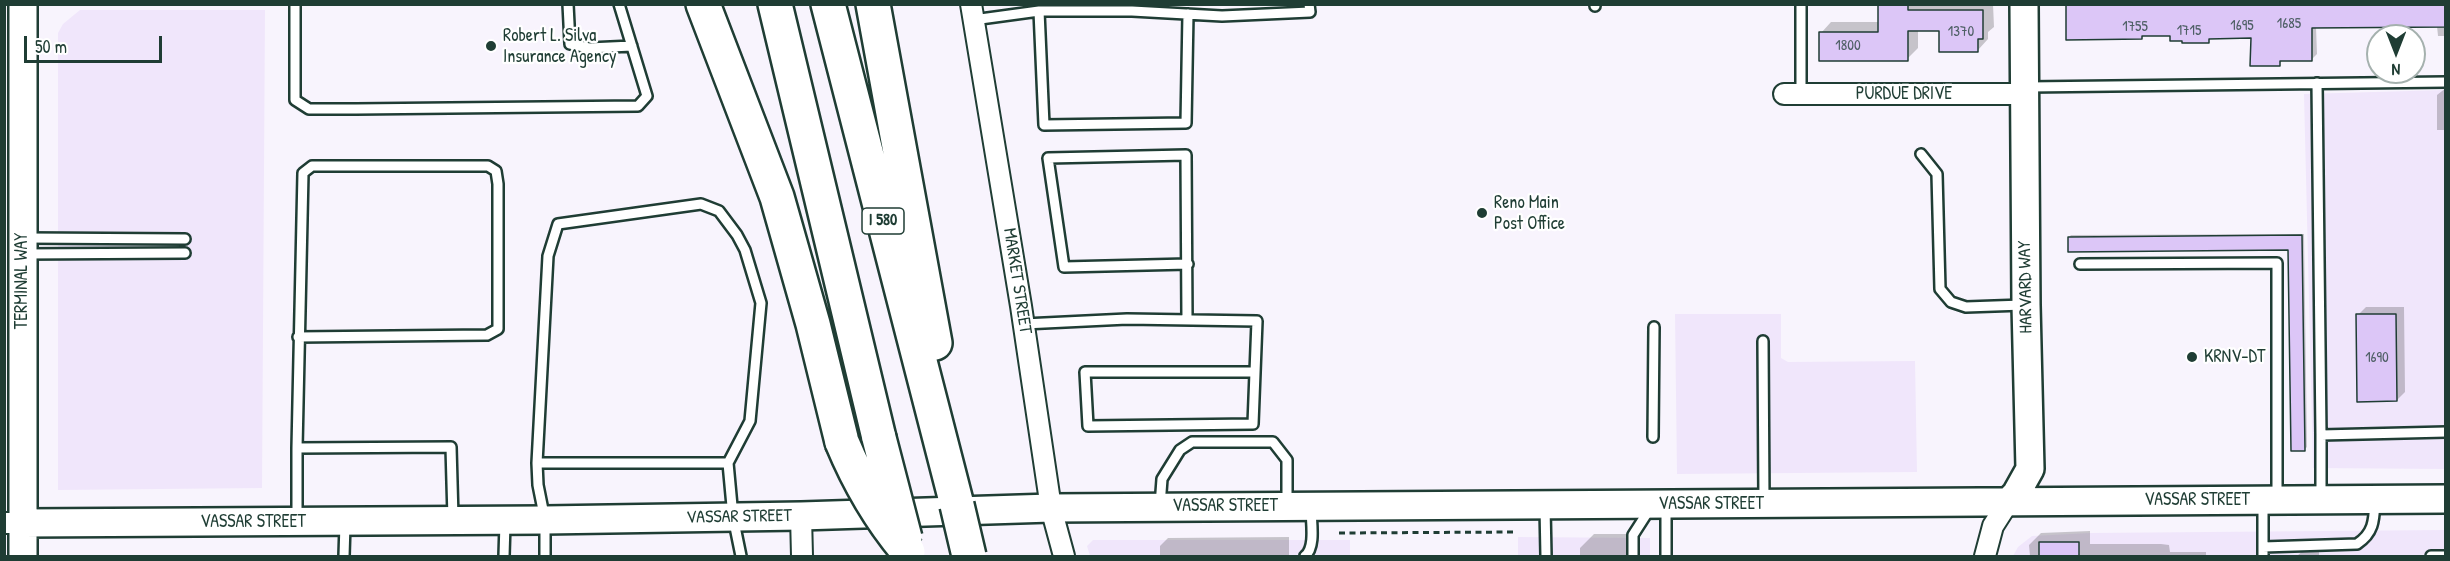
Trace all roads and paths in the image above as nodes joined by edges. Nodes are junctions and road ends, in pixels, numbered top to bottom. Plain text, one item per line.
1 (23, 4) edge
2 (295, 4) edge
3 (568, 4) edge
4 (619, 4) edge
5 (703, 4) edge
6 (775, 4) edge
7 (828, 4) edge
8 (873, 4) edge
9 (1309, 4) edge
10 (1801, 4) edge
11 (2024, 4) edge
12 (1039, 11) junction
13 (972, 12) edge
14 (1188, 14) junction
15 (632, 46) junction
16 (2445, 82) edge
17 (2317, 83) junction
18 (2024, 91) junction
19 (1792, 94) joint
20 (14, 128) edge
21 (1921, 154) dead end
22 (185, 239) dead end
23 (22, 246) junction
24 (185, 253) dead end
25 (1188, 264) junction
26 (2080, 264) dead end
27 (2026, 305) junction
28 (1187, 320) junction
29 (1024, 324) junction
30 (1654, 327) dead end
31 (298, 337) junction
32 (1763, 340) dead end
33 (1255, 372) junction
34 (2445, 432) edge
35 (2321, 435) junction
36 (946, 436) junction
37 (1653, 437) dead end
38 (297, 448) junction
39 (537, 462) junction
40 (728, 463) junction
41 (2375, 499) junction
42 (2445, 499) edge
43 (2270, 500) junction
44 (2321, 500) junction
45 (2009, 501) junction
46 (1660, 504) junction
47 (1764, 504) junction
48 (1545, 505) junction
49 (1299, 506) junction
50 (1160, 507) junction
51 (1052, 508) junction
52 (801, 516) junction
53 (733, 517) junction
54 (505, 520) junction
55 (545, 520) junction
56 (453, 521) junction
57 (297, 522) junction
58 (346, 522) junction
59 (14, 523) edge
60 (1515, 532) dead end
61 (1339, 533) dead end
62 (2262, 552) edge
63 (909, 554) edge
64 (23, 556) edge
65 (345, 556) edge
66 (504, 556) edge
67 (545, 556) edge
68 (741, 556) edge
69 (802, 556) edge
70 (969, 556) edge
71 (1064, 556) edge
72 (1305, 556) edge
73 (1546, 556) edge
74 (1633, 556) edge
75 (1666, 556) edge
76 (1984, 556) edge
77 (2431, 556) edge
78 (2445, 556) edge

1 - 20 street, TERMINAL WAY
2 - 15 lane
3 - 15 lane
4 - 15 lane
5 - 63 highway, bridge
6 - 63 highway, bridge
7 - 36 highway, I 580
8 - 36 highway
9 - 14 lane
10 - 19 lane
11 - 18 street, HARVARD WAY
12 - 13 lane
12 - 14 lane
12 - 14 lane
13 - 29 street, MARKET STREET
16 - 17 lane
17 - 18 lane
17 - 35 lane
18 - 19 street, PURDUE DRIVE
18 - 27 street, HARVARD WAY
20 - 23 street, TERMINAL WAY
21 - 27 lane
22 - 23 lane
23 - 24 lane
23 - 59 street, TERMINAL WAY
25 - 25 lane
25 - 28 lane
26 - 43 lane
27 - 45 street, HARVARD WAY
28 - 29 lane
28 - 33 lane
29 - 51 street, MARKET STREET
30 - 37 lane
31 - 31 lane
31 - 38 lane
32 - 47 lane
33 - 33 lane
34 - 35 lane
35 - 44 lane
36 - 70 highway, bridge
38 - 56 lane
38 - 57 lane
39 - 40 lane
39 - 40 lane
39 - 55 lane
40 - 53 lane
41 - 42 street, VASSAR STREET
41 - 44 street, VASSAR STREET
41 - 62 lane
43 - 44 street, VASSAR STREET
43 - 45 street, VASSAR STREET
43 - 62 lane
45 - 47 street, VASSAR STREET
45 - 76 street, HARVARD WAY
46 - 47 street, VASSAR STREET
46 - 48 street, VASSAR STREET
46 - 74 lane
46 - 75 lane
48 - 49 street, VASSAR STREET
48 - 73 lane
49 - 50 street, VASSAR STREET
49 - 50 lane
49 - 72 lane
50 - 51 street, VASSAR STREET
51 - 52 street, VASSAR STREET
51 - 71 street, MARKET STREET
52 - 53 street, VASSAR STREET
52 - 69 street
53 - 55 street, VASSAR STREET
53 - 68 lane
54 - 55 street, VASSAR STREET
54 - 56 street, VASSAR STREET
54 - 66 lane
55 - 67 lane
56 - 58 street, VASSAR STREET
57 - 58 street, VASSAR STREET
57 - 59 street, VASSAR STREET
58 - 65 lane
59 - 64 street, TERMINAL WAY
60 - 61 path
77 - 78 lane

